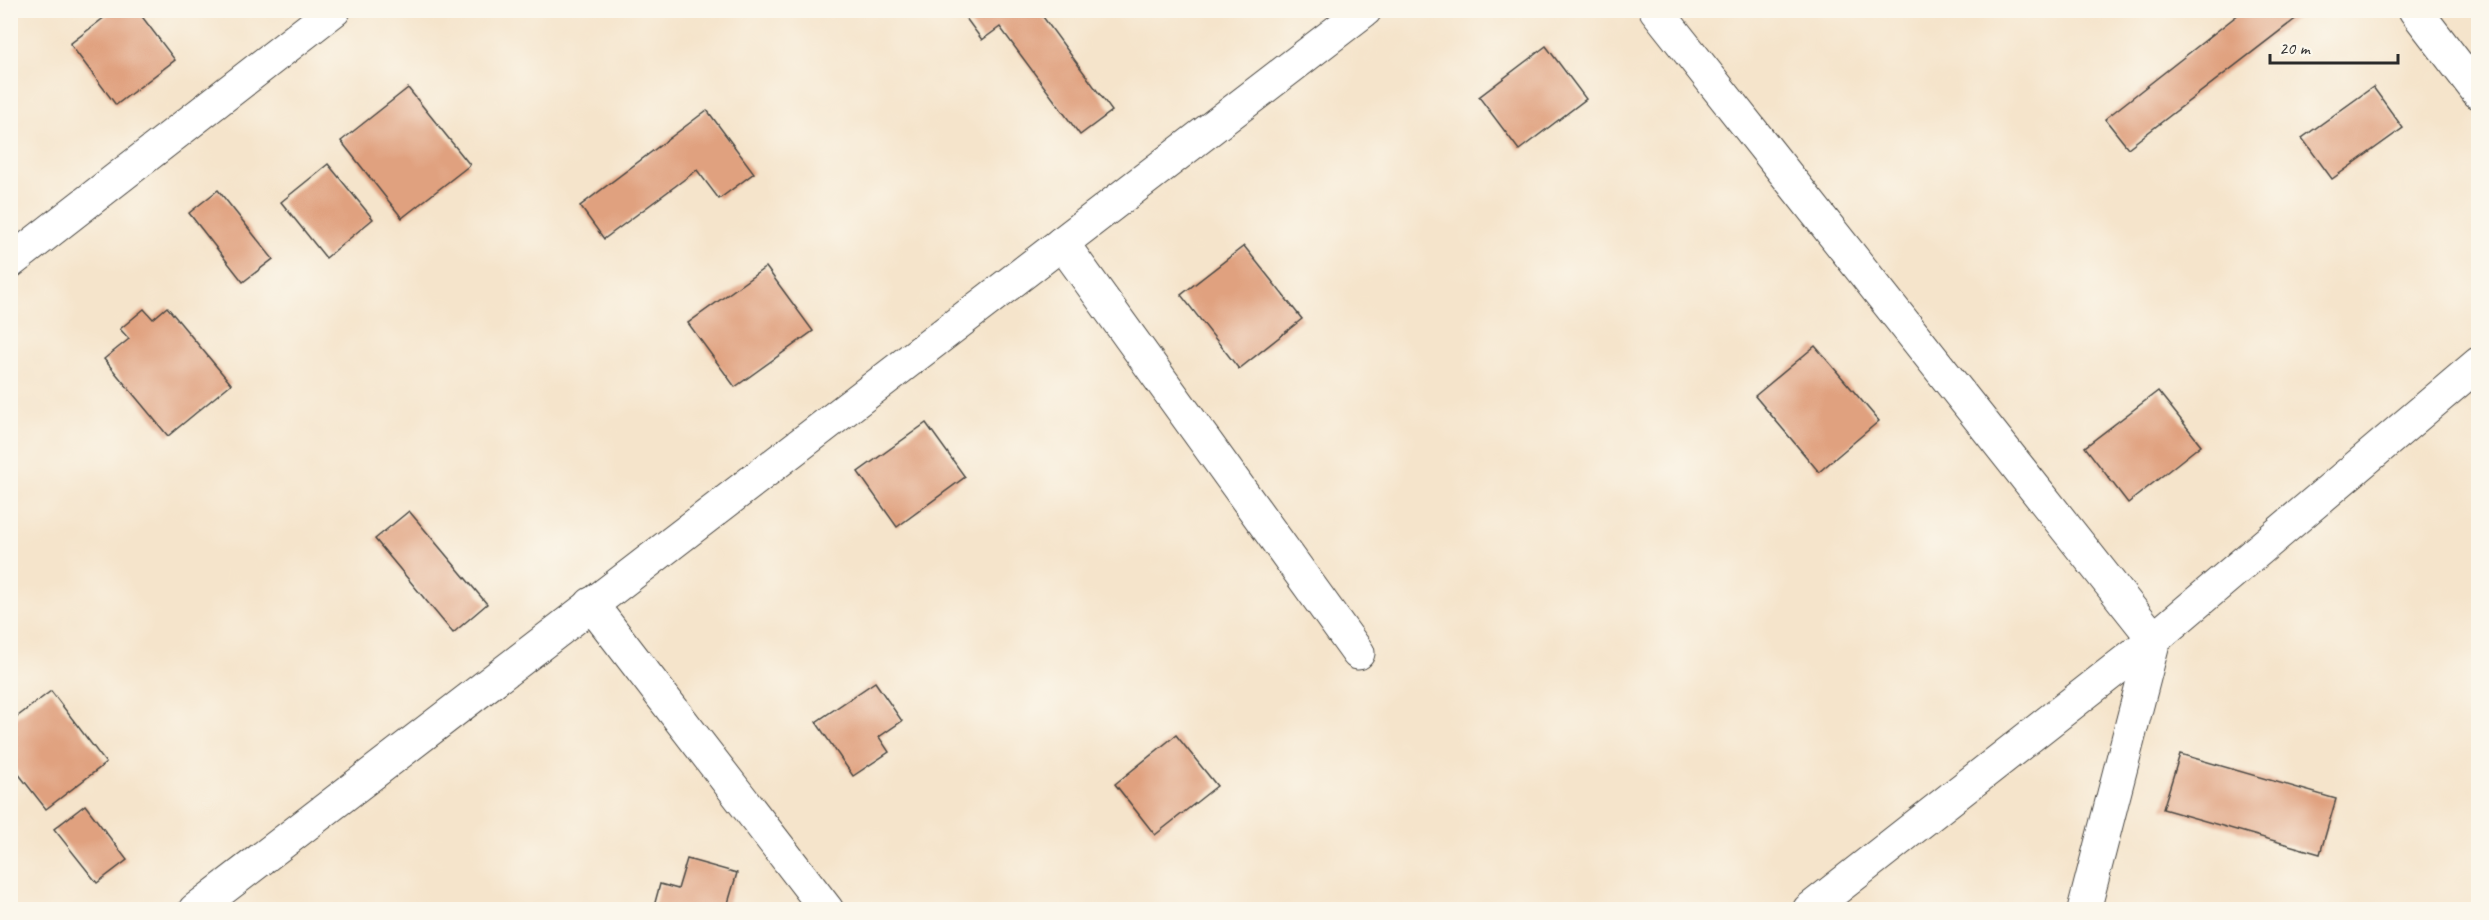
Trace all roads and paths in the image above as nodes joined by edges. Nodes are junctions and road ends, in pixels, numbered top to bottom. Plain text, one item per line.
1 (334, 10) edge
2 (1365, 10) edge
3 (1656, 10) edge
4 (2415, 10) edge
5 (2478, 92) edge
6 (1062, 243) junction
7 (10, 262) edge
8 (2478, 364) edge
9 (591, 604) junction
10 (2154, 639) junction
11 (1358, 653) dead end
12 (199, 908) edge
13 (827, 909) edge
14 (1809, 909) edge
15 (2084, 909) edge

1 - 7 street
2 - 6 street
3 - 10 street
4 - 5 street
6 - 9 street
6 - 11 street
8 - 10 street
9 - 12 street
9 - 13 street
10 - 14 street
10 - 15 street

